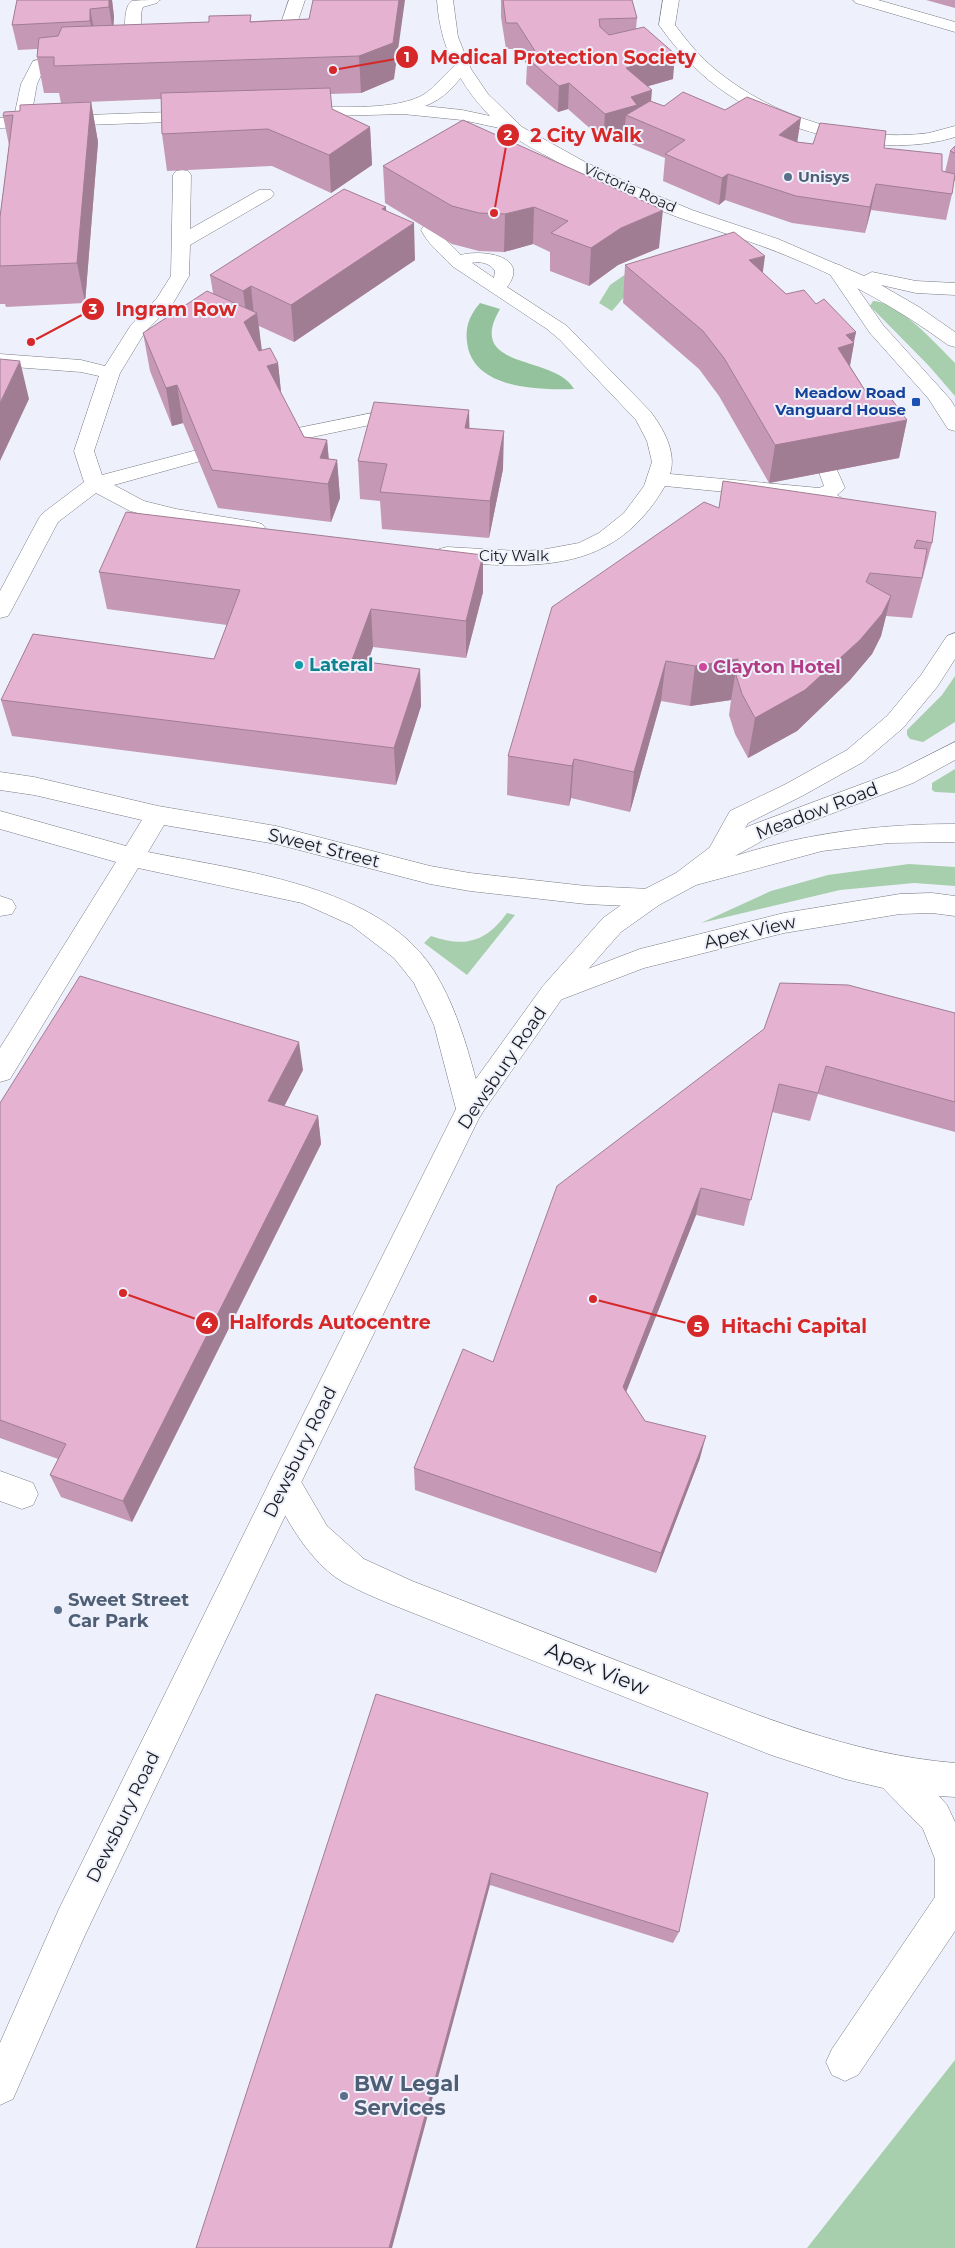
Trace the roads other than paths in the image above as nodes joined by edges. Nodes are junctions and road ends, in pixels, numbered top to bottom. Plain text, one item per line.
1 (152, 0) edge
2 (296, 0) edge
3 (445, 0) edge
4 (671, 0) edge
5 (861, 0) edge
6 (955, 27) edge
7 (258, 46) edge
8 (154, 53) edge
9 (135, 54) junction
10 (115, 56) edge
11 (86, 58) edge
12 (460, 68) junction
13 (402, 109) junction
14 (284, 113) edge
15 (215, 115) edge
16 (22, 122) junction
17 (0, 123) edge
18 (509, 125) junction
19 (955, 131) edge
20 (182, 175) edge
21 (264, 194) dead end
22 (430, 230) edge
23 (180, 242) junction
24 (836, 270) junction
25 (955, 288) edge
26 (955, 341) edge
27 (0, 360) edge
28 (110, 373) junction
29 (387, 416) edge
30 (955, 425) edge
31 (288, 436) edge
32 (197, 456) edge
33 (829, 472) edge
34 (657, 479) junction
35 (95, 484) junction
36 (822, 495) junction
37 (273, 532) edge
38 (863, 536) edge
39 (426, 552) edge
40 (0, 611) edge
41 (955, 641) edge
42 (955, 750) edge
43 (0, 781) edge
44 (158, 815) junction
45 (0, 820) edge
46 (955, 833) edge
47 (718, 854) junction
48 (131, 858) junction
49 (685, 880) junction
50 (650, 898) junction
51 (955, 906) edge
52 (52, 986) junction
53 (552, 993) junction
54 (80, 995) edge
55 (0, 1071) edge
56 (470, 1109) junction
57 (285, 1483) junction
58 (893, 1774) junction
59 (955, 1780) edge
60 (954, 1900) edge
61 (844, 2062) dead end
62 (0, 2086) edge

1 - 9 street
2 - 7 street
3 - 12 street, Victoria Road
4 - 19 street
5 - 6 street
8 - 9 street
9 - 10 street
11 - 16 street
12 - 13 street
12 - 18 street, Victoria Road
13 - 14 street
13 - 18 street
15 - 16 street
16 - 17 street
18 - 24 street, Victoria Road
20 - 23 street
21 - 23 street
22 - 34 street, City Walk
23 - 28 street
24 - 25 street
24 - 26 street
24 - 30 street
27 - 28 street
28 - 35 street
29 - 31 street
32 - 35 street
33 - 36 street
34 - 36 street
34 - 39 street, City Walk
35 - 37 street
35 - 40 street
36 - 38 street
41 - 47 street
42 - 47 street, Meadow Road
43 - 44 street, Sweet Street
44 - 48 street
44 - 50 street, Sweet Street
45 - 48 street
46 - 49 street
47 - 49 street, Meadow Road
48 - 52 street
48 - 56 street
49 - 50 street, Dewsbury Road
50 - 53 street, Dewsbury Road
51 - 53 street, Apex View
52 - 54 street
52 - 55 street
53 - 56 street, Dewsbury Road
56 - 57 street, Dewsbury Road
57 - 58 street, Apex View
57 - 62 street, Dewsbury Road
58 - 59 street, Apex View
58 - 60 street
60 - 61 street

